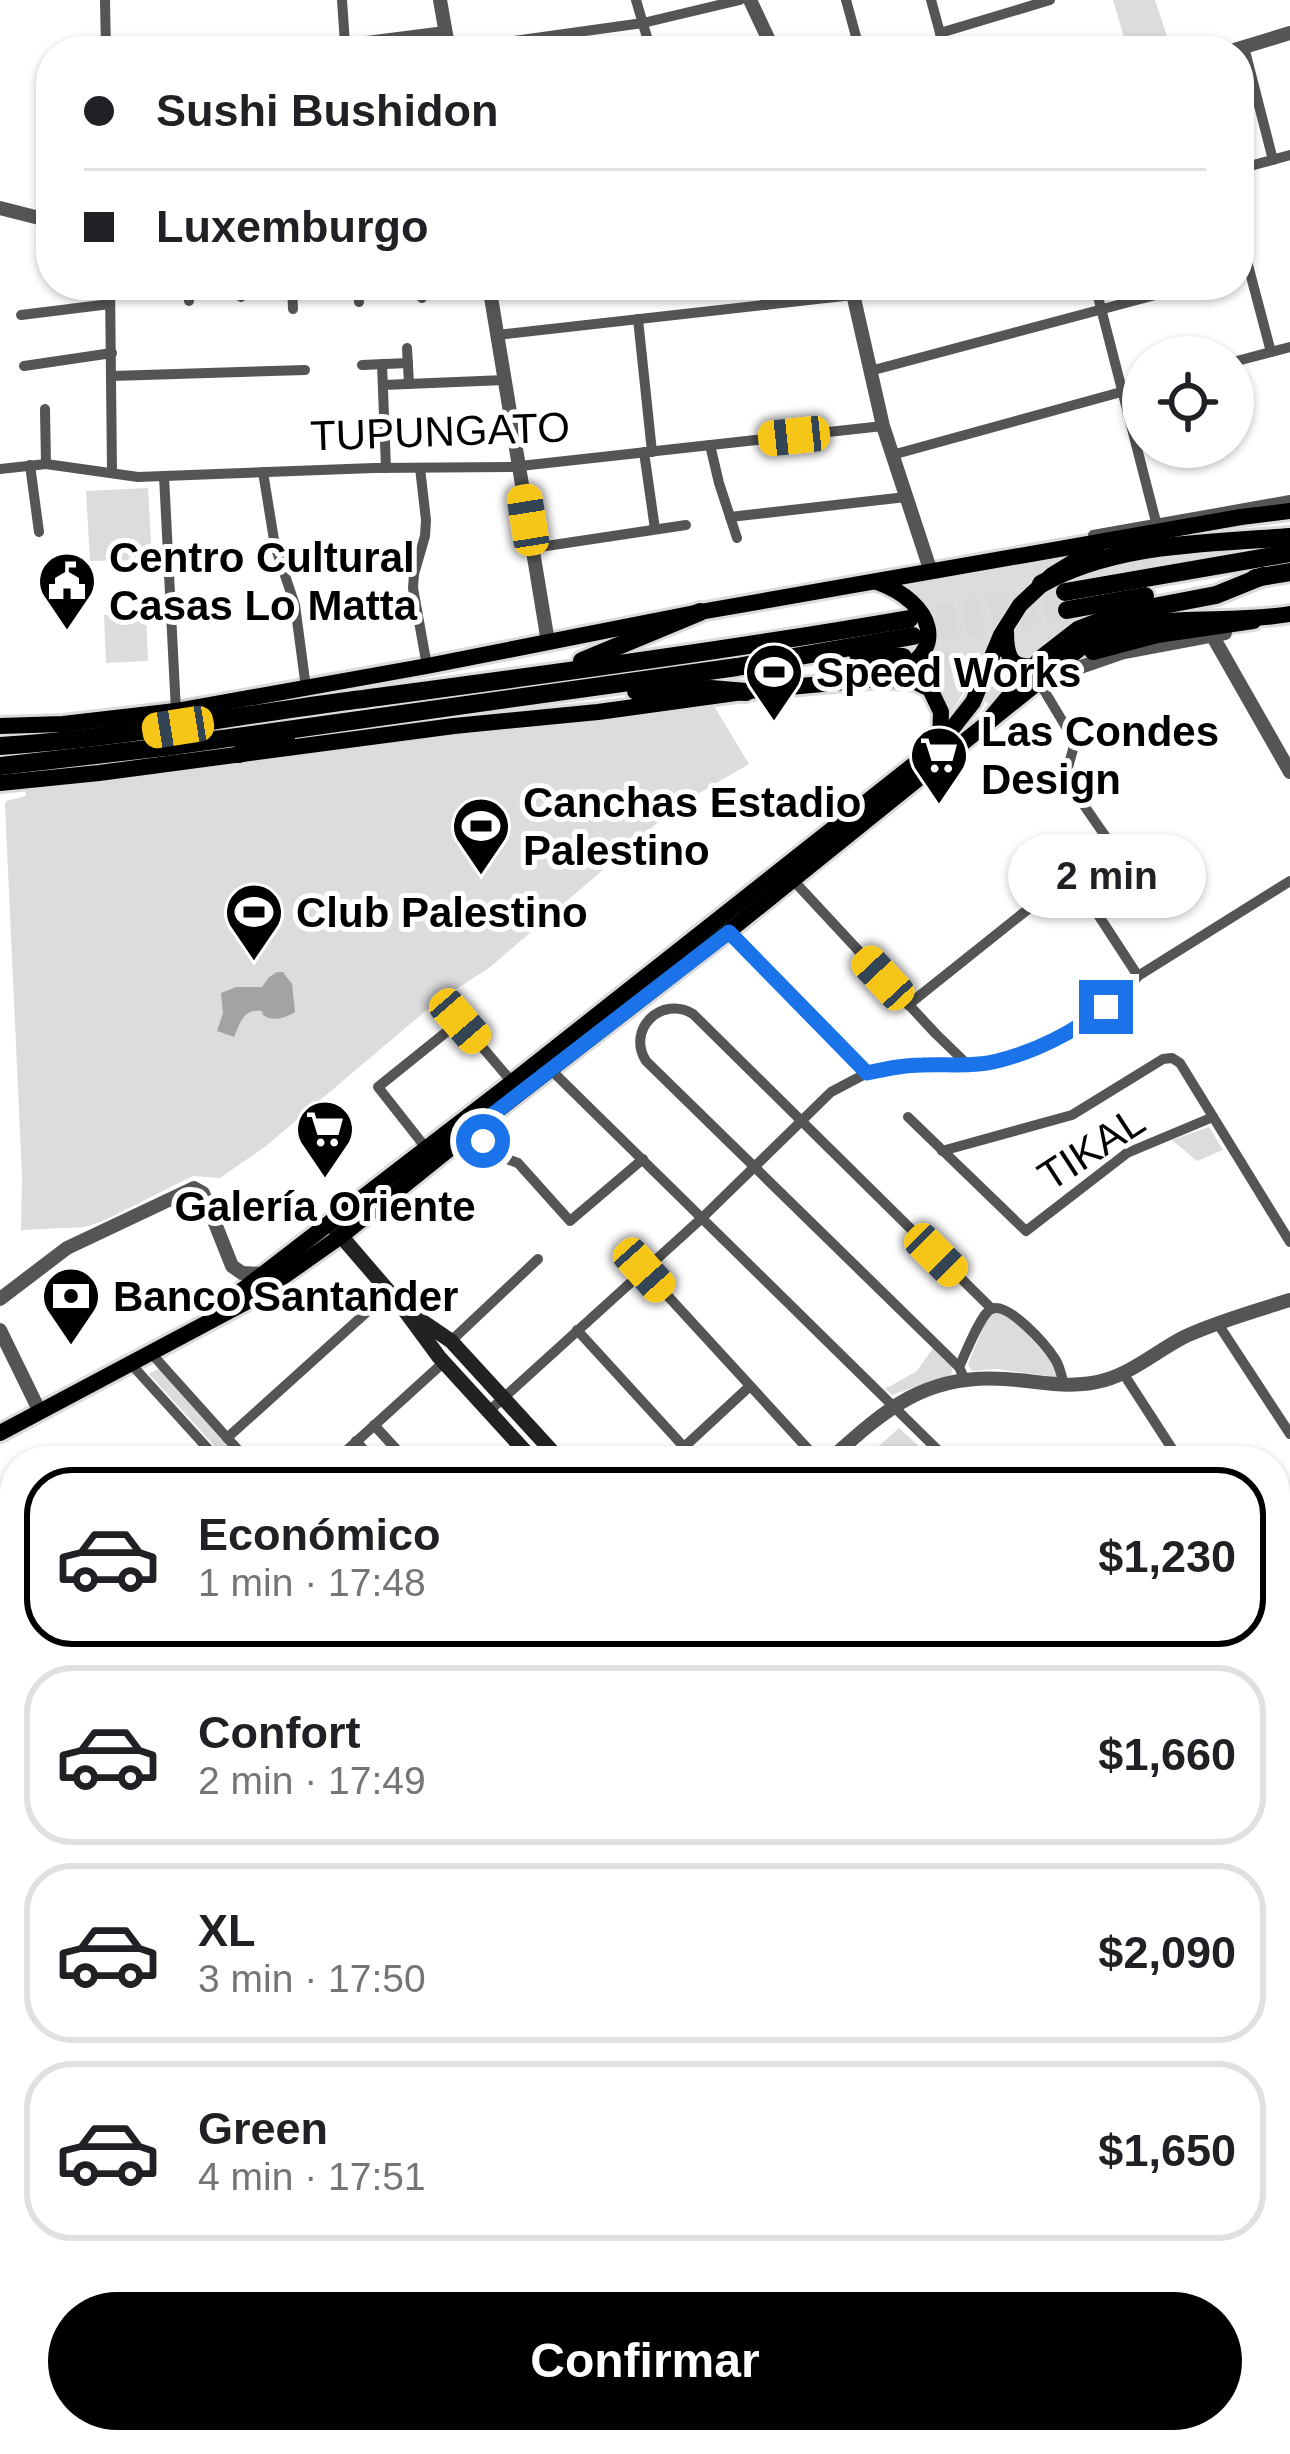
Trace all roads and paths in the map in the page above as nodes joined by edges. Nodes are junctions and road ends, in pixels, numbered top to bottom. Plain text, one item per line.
1 (104, 0) edge
2 (342, 0) edge
3 (440, 0) edge
4 (636, 0) edge
5 (740, 0) edge
6 (750, 0) edge
7 (846, 0) edge
8 (931, 0) edge
9 (1050, 0) edge
10 (643, 23) junction
11 (445, 31) junction
12 (940, 33) junction
13 (1290, 33) edge
14 (105, 36) edge
15 (340, 36) edge
16 (408, 36) edge
17 (446, 36) edge
18 (581, 36) edge
19 (647, 36) edge
20 (767, 36) edge
21 (856, 36) edge
22 (941, 36) edge
23 (1254, 44) edge
24 (1254, 101) edge
25 (1290, 155) edge
26 (1273, 160) junction
27 (1254, 165) edge
28 (0, 208) edge
29 (36, 217) edge
30 (110, 300) edge
31 (293, 300) edge
32 (491, 300) edge
33 (765, 300) edge
34 (795, 300) edge
35 (854, 300) edge
36 (1099, 300) edge
37 (1138, 300) edge
38 (1254, 300) edge
39 (110, 304) junction
40 (766, 305) junction
41 (293, 309) dead end
42 (1101, 310) junction
43 (21, 316) dead end
44 (638, 320) junction
45 (497, 335) junction
46 (1290, 347) edge
47 (407, 348) dead end
48 (1271, 352) junction
49 (112, 353) junction
50 (1254, 356) edge
51 (408, 363) junction
52 (382, 364) junction
53 (362, 365) dead end
54 (24, 366) dead end
55 (304, 370) dead end
56 (870, 371) junction
57 (112, 376) junction
58 (505, 380) junction
59 (409, 384) junction
60 (383, 386) junction
61 (1122, 388) edge
62 (1122, 392) edge
63 (45, 409) dead end
64 (883, 426) junction
65 (710, 445) junction
66 (648, 452) junction
67 (892, 455) junction
68 (46, 464) junction
69 (30, 465) junction
70 (520, 466) junction
71 (386, 468) junction
72 (420, 468) junction
73 (1142, 468) edge
74 (0, 469) edge
75 (112, 472) junction
76 (263, 472) junction
77 (164, 476) junction
78 (905, 497) junction
79 (1290, 500) edge
80 (1290, 511) edge
81 (730, 517) junction
82 (1156, 522) junction
83 (686, 525) dead end
84 (656, 529) junction
85 (39, 532) dead end
86 (1290, 537) edge
87 (736, 538) dead end
88 (1111, 542) junction
89 (533, 548) junction
90 (1042, 552) junction
91 (1290, 553) edge
92 (931, 572) junction
93 (1290, 572) edge
94 (1263, 576) junction
95 (874, 581) junction
96 (1041, 584) junction
97 (700, 612) junction
98 (1290, 614) edge
99 (1253, 620) junction
100 (1006, 626) junction
101 (1212, 635) junction
102 (548, 642) junction
103 (1093, 651) dead end
104 (811, 654) junction
105 (903, 657) tunnel mouth
106 (427, 666) junction
107 (550, 674) junction
108 (1037, 674) junction
109 (880, 679) junction
110 (590, 687) junction
111 (305, 688) junction
112 (746, 692) junction
113 (176, 710) junction
114 (992, 718) joint
115 (354, 719) junction
116 (0, 726) edge
117 (940, 744) junction
118 (0, 746) edge
119 (239, 754) junction
120 (0, 766) edge
121 (1290, 772) edge
122 (0, 783) edge
123 (788, 874) junction
124 (1290, 881) edge
125 (1168, 890) dead end
126 (729, 932) junction
127 (1138, 976) junction
128 (642, 1000) junction
129 (908, 1006) junction
130 (656, 1015) junction
131 (546, 1064) junction
132 (967, 1064) junction
133 (867, 1073) junction
134 (512, 1082) junction
135 (1213, 1117) junction
136 (908, 1118) dead end
137 (800, 1121) junction
138 (474, 1130) junction
139 (426, 1148) junction
140 (942, 1151) junction
141 (643, 1160) junction
142 (755, 1166) junction
143 (702, 1218) junction
144 (335, 1229) junction
145 (1290, 1242) edge
146 (538, 1259) dead end
147 (644, 1270) junction
148 (263, 1274) junction
149 (389, 1292) junction
150 (0, 1299) edge
151 (1290, 1300) edge
152 (403, 1308) junction
153 (992, 1309) junction
154 (1218, 1324) junction
155 (199, 1325) junction
156 (0, 1330) edge
157 (577, 1330) junction
158 (451, 1341) junction
159 (151, 1353) junction
160 (442, 1359) junction
161 (131, 1364) junction
162 (962, 1373) junction
163 (1123, 1373) junction
164 (750, 1386) junction
165 (1064, 1386) junction
166 (502, 1397) junction
167 (892, 1406) junction
168 (40, 1412) junction
169 (489, 1412) junction
170 (374, 1425) junction
171 (0, 1433) edge
172 (1290, 1434) edge
173 (227, 1438) junction
174 (356, 1442) junction
175 (206, 1446) edge
176 (234, 1446) edge
177 (351, 1446) edge
178 (360, 1446) edge
179 (393, 1446) edge
180 (520, 1446) edge
181 (547, 1446) edge
182 (683, 1446) edge
183 (685, 1446) edge
184 (805, 1446) edge
185 (845, 1446) edge
186 (933, 1446) edge
187 (1170, 1446) edge

1 - 14 street
2 - 15 street
3 - 11 street
4 - 10 street
5 - 10 street
6 - 20 street
7 - 21 street
8 - 12 street
9 - 12 street
10 - 18 street
10 - 19 street
11 - 16 street
11 - 17 street
12 - 22 street
13 - 23 street
24 - 26 street
25 - 26 street
26 - 27 street
28 - 29 street
30 - 39 street
31 - 41 street
32 - 45 street
33 - 40 street
34 - 40 street
35 - 56 street
36 - 42 street
37 - 42 street
38 - 48 street
39 - 43 street
39 - 49 street
40 - 44 street
42 - 56 street
42 - 61 street
44 - 45 street
44 - 66 street
45 - 58 street
46 - 48 street
47 - 51 street
48 - 50 street
49 - 54 street
49 - 57 street
51 - 52 street
51 - 59 street
52 - 53 street
52 - 60 street
55 - 57 street
56 - 64 street
57 - 75 street
58 - 59 street
58 - 70 street
59 - 60 street
60 - 71 street
62 - 67 street
63 - 68 street
64 - 65 street, TUPUNGATO
64 - 67 street
65 - 66 street, TUPUNGATO
65 - 81 street
66 - 70 street, TUPUNGATO
66 - 84 street
67 - 78 street
68 - 69 street, TUPUNGATO
68 - 75 street, TUPUNGATO
69 - 74 street, TUPUNGATO
69 - 85 street
70 - 72 street, TUPUNGATO
70 - 89 street
71 - 72 street, TUPUNGATO
71 - 76 street, TUPUNGATO
72 - 106 street
73 - 82 street
75 - 77 street, TUPUNGATO
76 - 77 street, TUPUNGATO
76 - 111 street
77 - 113 street
78 - 81 street
78 - 92 street
79 - 82 street
80 - 88 main road
81 - 87 street
82 - 90 street
83 - 84 street
84 - 89 street
86 - 96 highway
88 - 90 main road
88 - 96 main road
89 - 102 street
90 - 92 main road
91 - 94 highway
92 - 95 main road
93 - 94 highway
94 - 108 highway
95 - 97 main road
95 - 109 main road
96 - 100 main road
97 - 102 main road
97 - 107 highway
98 - 99 main road
99 - 101 street
99 - 103 highway
99 - 108 main road
100 - 108 main road
100 - 117 main road
101 - 108 street
101 - 121 street
102 - 106 main road
104 - 105 highway
104 - 107 highway
104 - 110 highway
106 - 111 main road
107 - 118 highway
108 - 114 highway
108 - 125 street
109 - 112 main road
109 - 117 main road
110 - 112 highway
110 - 115 highway
111 - 113 main road
112 - 119 main road
113 - 116 main road
114 - 123 main road
115 - 119 highway
115 - 120 highway
117 - 123 main road
119 - 122 main road
123 - 126 main road
123 - 129 street
123 - 131 main road
124 - 127 street
126 - 128 main road
126 - 133 street
127 - 129 street
127 - 132 street
128 - 130 street
128 - 131 main road
129 - 132 street
130 - 137 street
130 - 142 street
131 - 134 main road
131 - 138 main road
131 - 141 street
132 - 133 street
133 - 137 street
134 - 139 main road
134 - 139 street
135 - 140 street
135 - 140 street, TIKAL
135 - 145 street
136 - 140 street, TIKAL
137 - 142 street
137 - 153 street
138 - 141 street
138 - 144 main road
139 - 144 main road
141 - 143 street
142 - 143 street
142 - 162 street
143 - 147 street
143 - 167 street
144 - 148 main road
144 - 149 main road
144 - 155 main road
146 - 158 street
147 - 157 street
147 - 164 street
148 - 150 street
148 - 155 main road
149 - 152 main road
149 - 173 street
151 - 154 street
152 - 158 main road
152 - 160 main road
153 - 162 street
153 - 165 street
154 - 163 street
154 - 172 street
155 - 159 main road
156 - 168 street
157 - 166 street
157 - 182 street
158 - 160 main road
158 - 166 main road
159 - 161 main road
159 - 173 street
160 - 169 main road
160 - 170 street
161 - 168 main road
161 - 175 street
162 - 165 street
162 - 167 street
163 - 165 street
163 - 187 street
164 - 183 street
164 - 184 street
166 - 169 street
166 - 181 main road
167 - 185 street
167 - 186 street
168 - 171 main road
169 - 180 main road
170 - 174 street
170 - 179 street
173 - 176 street
174 - 177 street
174 - 178 street

